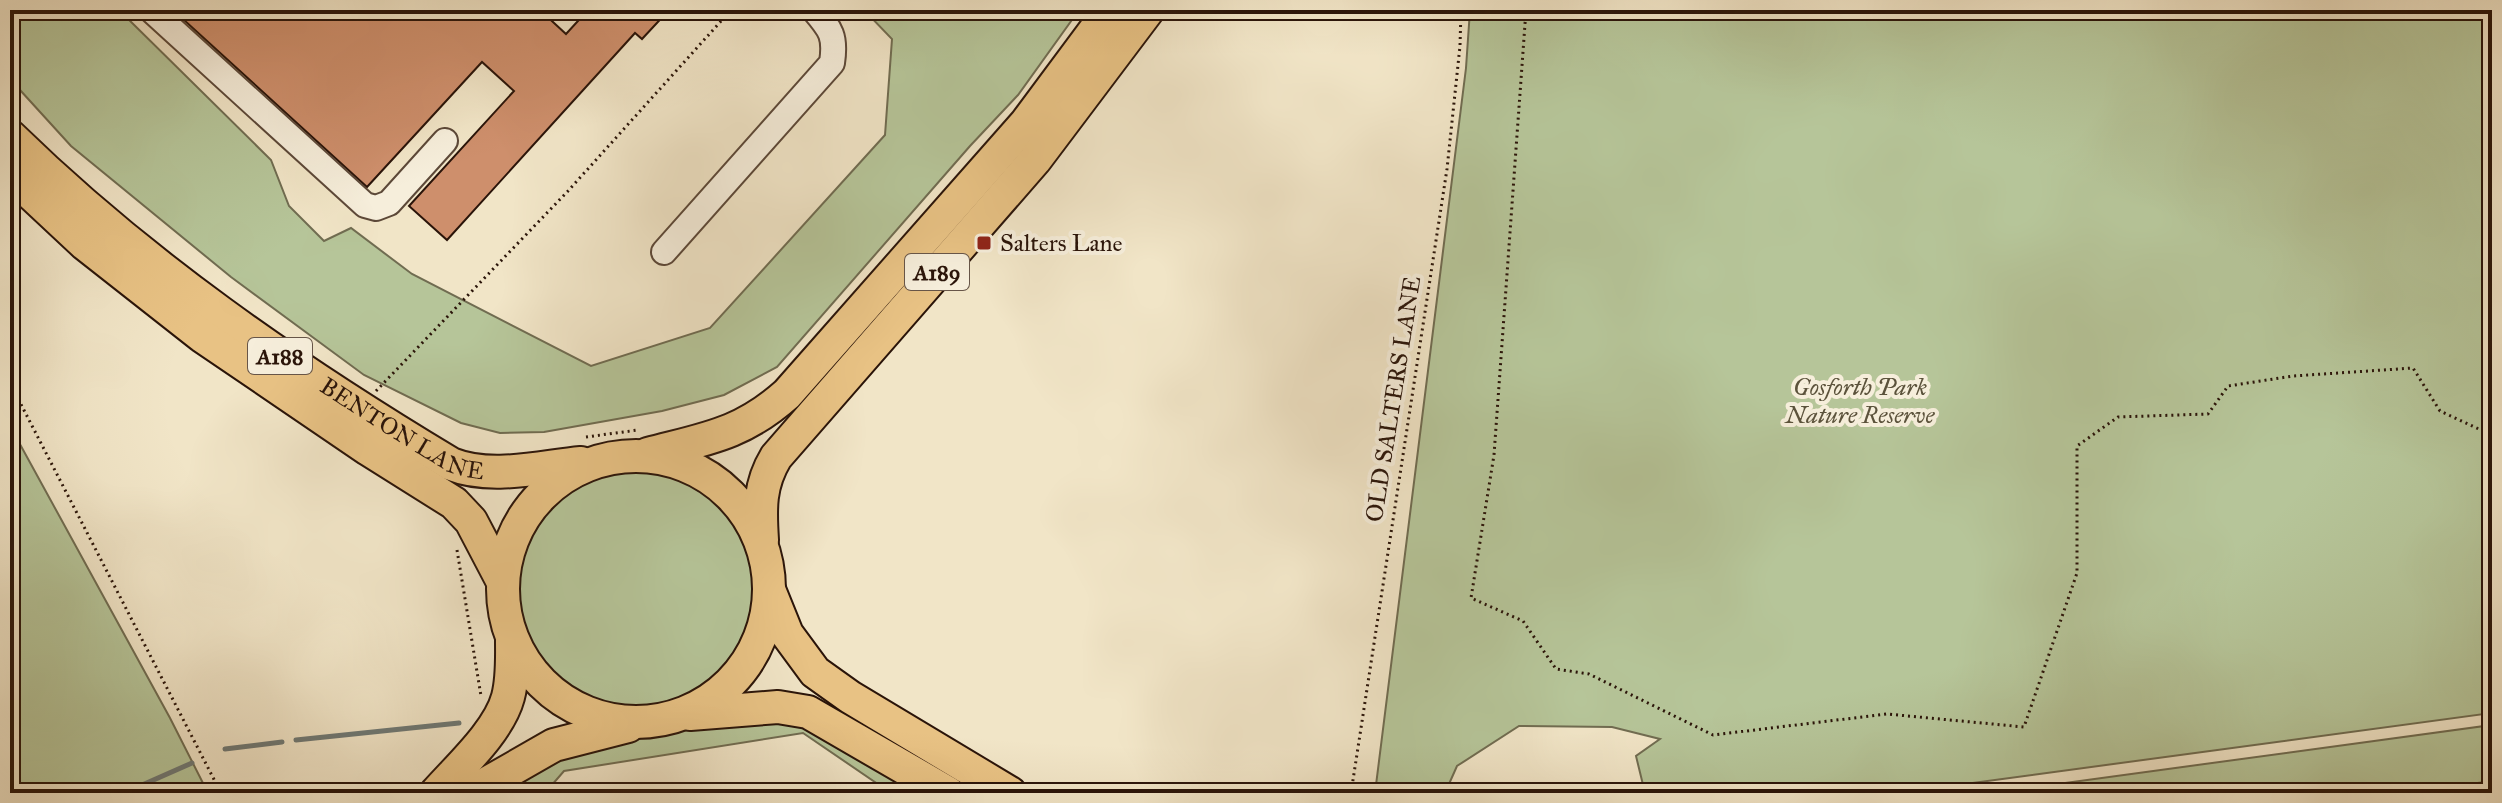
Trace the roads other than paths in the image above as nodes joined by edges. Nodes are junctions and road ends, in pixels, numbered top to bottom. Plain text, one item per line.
1 (151, 10) edge
2 (814, 10) edge
3 (1110, 10) edge
4 (1148, 10) edge
5 (10, 136) edge
6 (445, 141) dead end
7 (10, 174) edge
8 (664, 252) dead end
9 (211, 324) junction
10 (643, 442) junction
11 (589, 450) junction
12 (763, 545) junction
13 (503, 582) junction
14 (770, 592) junction
15 (512, 640) junction
16 (680, 715) junction
17 (647, 722) junction
18 (436, 793) edge
19 (470, 793) edge
20 (948, 793) edge
21 (1010, 793) edge

1 - 6 lane
2 - 8 lane
3 - 10 main road, A189
4 - 12 main road, A189
5 - 9 main road, BENTON LANE / A188
7 - 9 main road, BENTON LANE / A188
9 - 11 main road, BENTON LANE / A188
9 - 13 main road, BENTON LANE / A188
10 - 11 main road, A189
10 - 12 main road, A189
11 - 13 main road, A189
12 - 14 main road, A189
13 - 15 main road, A189
14 - 16 main road, A189
14 - 21 main road, A189
15 - 17 main road, A189
15 - 18 main road
16 - 17 main road, A189
16 - 20 main road, A189
17 - 19 main road

